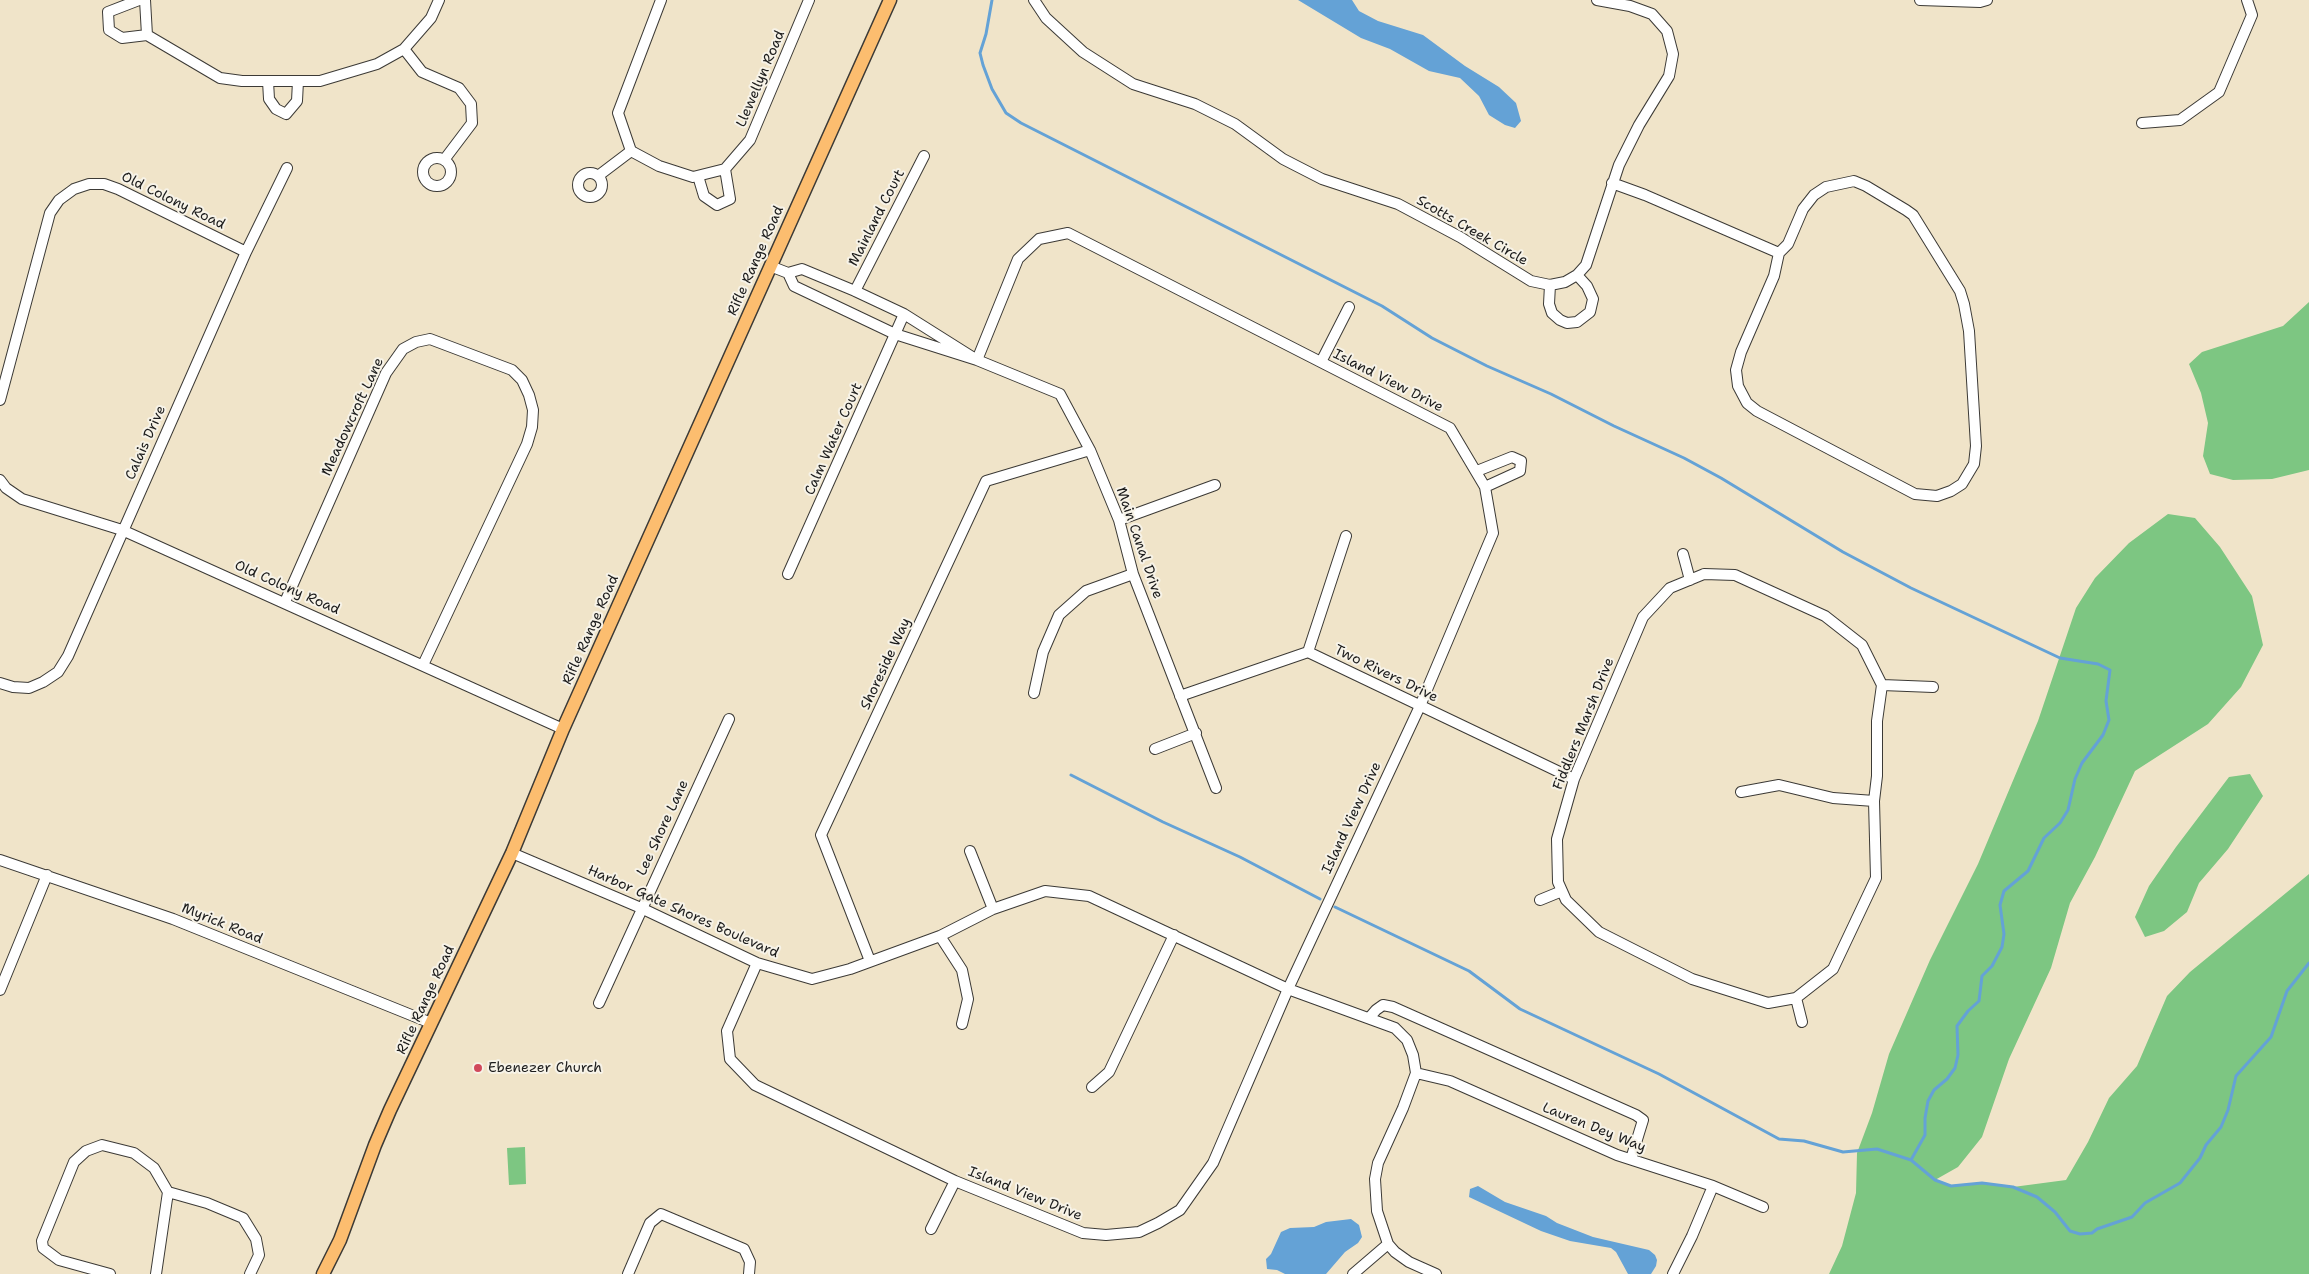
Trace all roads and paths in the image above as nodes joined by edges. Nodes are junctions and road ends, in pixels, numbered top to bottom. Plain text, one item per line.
1 (139, 0) edge
2 (145, 0) edge
3 (439, 0) edge
4 (661, 0) edge
5 (809, 0) edge
6 (890, 0) edge
7 (1034, 0) edge
8 (1597, 0) edge
9 (1920, 0) edge
10 (1987, 0) edge
11 (2248, 0) edge
12 (147, 35) junction
13 (404, 49) junction
14 (268, 81) junction
15 (298, 81) junction
16 (2142, 123) dead end
17 (630, 151) junction
18 (924, 156) dead end
19 (444, 160) dead end
20 (287, 168) dead end
21 (725, 169) junction
22 (598, 176) dead end
23 (698, 176) junction
24 (1612, 183) junction
25 (246, 252) junction
26 (1779, 253) junction
27 (770, 266) junction
28 (788, 273) junction
29 (1576, 275) junction
30 (1550, 285) junction
31 (855, 291) junction
32 (1349, 308) dead end
33 (904, 314) junction
34 (895, 334) junction
35 (977, 360) junction
36 (1321, 362) junction
37 (0, 400) edge
38 (1090, 450) junction
39 (1477, 471) junction
40 (0, 480) edge
41 (1215, 485) dead end
42 (1485, 487) junction
43 (1119, 520) junction
44 (122, 530) junction
45 (1346, 536) dead end
46 (1683, 554) dead end
47 (788, 574) dead end
48 (1133, 574) junction
49 (1690, 580) junction
50 (285, 602) junction
51 (1308, 652) junction
52 (423, 665) junction
53 (0, 682) edge
54 (1882, 685) junction
55 (1933, 687) dead end
56 (1034, 693) dead end
57 (1180, 696) junction
58 (1420, 706) junction
59 (729, 719) dead end
60 (563, 729) junction
61 (1196, 733) junction
62 (1154, 749) dead end
63 (1574, 779) junction
64 (1216, 788) dead end
65 (1741, 792) dead end
66 (1874, 800) junction
67 (970, 851) dead end
68 (512, 853) junction
69 (0, 860) edge
70 (47, 875) junction
71 (1562, 892) junction
72 (1540, 900) dead end
73 (641, 908) junction
74 (993, 909) junction
75 (1174, 935) junction
76 (940, 936) junction
77 (870, 961) junction
78 (757, 963) junction
79 (1288, 989) junction
80 (0, 990) edge
81 (1796, 998) junction
82 (599, 1003) dead end
83 (1370, 1017) junction
84 (1802, 1022) dead end
85 (431, 1023) junction
86 (962, 1024) dead end
87 (1416, 1073) junction
88 (1092, 1087) dead end
89 (1631, 1159) junction
90 (955, 1181) junction
91 (1713, 1186) junction
92 (168, 1192) junction
93 (1763, 1206) dead end
94 (931, 1229) dead end
95 (1388, 1244) junction
96 (110, 1274) edge
97 (156, 1274) edge
98 (250, 1274) edge
99 (323, 1274) edge
100 (628, 1274) edge
101 (748, 1274) edge
102 (1353, 1274) edge
103 (1436, 1274) edge
104 (1672, 1274) edge

1 - 12 street
2 - 12 street
3 - 13 street
4 - 17 street
5 - 21 street, Llewellyn Road
6 - 27 main road, Rifle Range Road
7 - 30 street, Scotts Creek Circle
8 - 24 street
9 - 10 street
11 - 16 street
12 - 14 street
13 - 15 street
13 - 19 street
14 - 15 street
14 - 15 street
17 - 22 street
17 - 23 street
18 - 31 street, Mainland Court
20 - 25 street, Calais Drive
21 - 23 street
21 - 23 street
24 - 26 street
24 - 29 street
25 - 37 street, Old Colony Road
25 - 44 street, Calais Drive
26 - 26 street
27 - 28 street, Main Canal Drive
27 - 60 main road, Rifle Range Road
28 - 31 street, Main Canal Drive
28 - 34 street, Main Canal Drive
29 - 30 street
29 - 30 street
31 - 33 street, Main Canal Drive
32 - 36 street
33 - 34 street, Calm Water Court
33 - 35 street, Main Canal Drive
34 - 35 street, Main Canal Drive
34 - 47 street, Calm Water Court
35 - 36 street, Island View Drive
35 - 38 street, Main Canal Drive
36 - 39 street, Island View Drive
38 - 43 street, Main Canal Drive
38 - 77 street, Shoreside Way
39 - 42 street, Island View Drive
39 - 42 street
40 - 44 street, Old Colony Road
41 - 43 street
42 - 58 street, Island View Drive
43 - 48 street, Main Canal Drive
44 - 50 street, Old Colony Road
44 - 53 street, Calais Drive
45 - 51 street
46 - 49 street
48 - 56 street
48 - 57 street, Main Canal Drive
49 - 54 street, Fiddlers Marsh Drive
49 - 63 street, Fiddlers Marsh Drive
50 - 52 street, Old Colony Road
50 - 52 street, Meadowcroft Lane
51 - 57 street
51 - 58 street, Two Rivers Drive
52 - 60 street, Old Colony Road
54 - 55 street
54 - 66 street, Fiddlers Marsh Drive
57 - 61 street, Main Canal Drive
58 - 63 street, Two Rivers Drive
58 - 79 street, Island View Drive
59 - 73 street, Lee Shore Lane
60 - 68 main road, Rifle Range Road
61 - 62 street
61 - 64 street, Main Canal Drive
63 - 71 street, Fiddlers Marsh Drive
65 - 66 street
66 - 81 street, Fiddlers Marsh Drive
67 - 74 street
68 - 73 street, Harbor Gate Shores Boulevard
68 - 85 main road, Rifle Range Road
69 - 70 street, Myrick Road
70 - 80 street
70 - 85 street, Myrick Road
71 - 72 street
71 - 81 street, Fiddlers Marsh Drive
73 - 78 street, Harbor Gate Shores Boulevard
73 - 82 street, Lee Shore Lane
74 - 75 street, Harbor Gate Shores Boulevard
74 - 76 street, Harbor Gate Shores Boulevard
75 - 79 street, Harbor Gate Shores Boulevard
75 - 88 street
76 - 77 street, Harbor Gate Shores Boulevard
76 - 86 street
77 - 78 street, Harbor Gate Shores Boulevard
78 - 90 street, Island View Drive
79 - 83 street, Harbor Gate Shores Boulevard
79 - 90 street, Island View Drive
81 - 84 street
83 - 87 street, Harbor Gate Shores Boulevard
83 - 89 street
85 - 99 main road, Rifle Range Road
87 - 89 street, Lauren Dey Way
87 - 95 street
89 - 91 street, Lauren Dey Way
90 - 94 street
91 - 93 street, Lauren Dey Way
91 - 104 street
92 - 96 street
92 - 97 street
92 - 98 street
95 - 102 street
95 - 103 street
100 - 101 street

